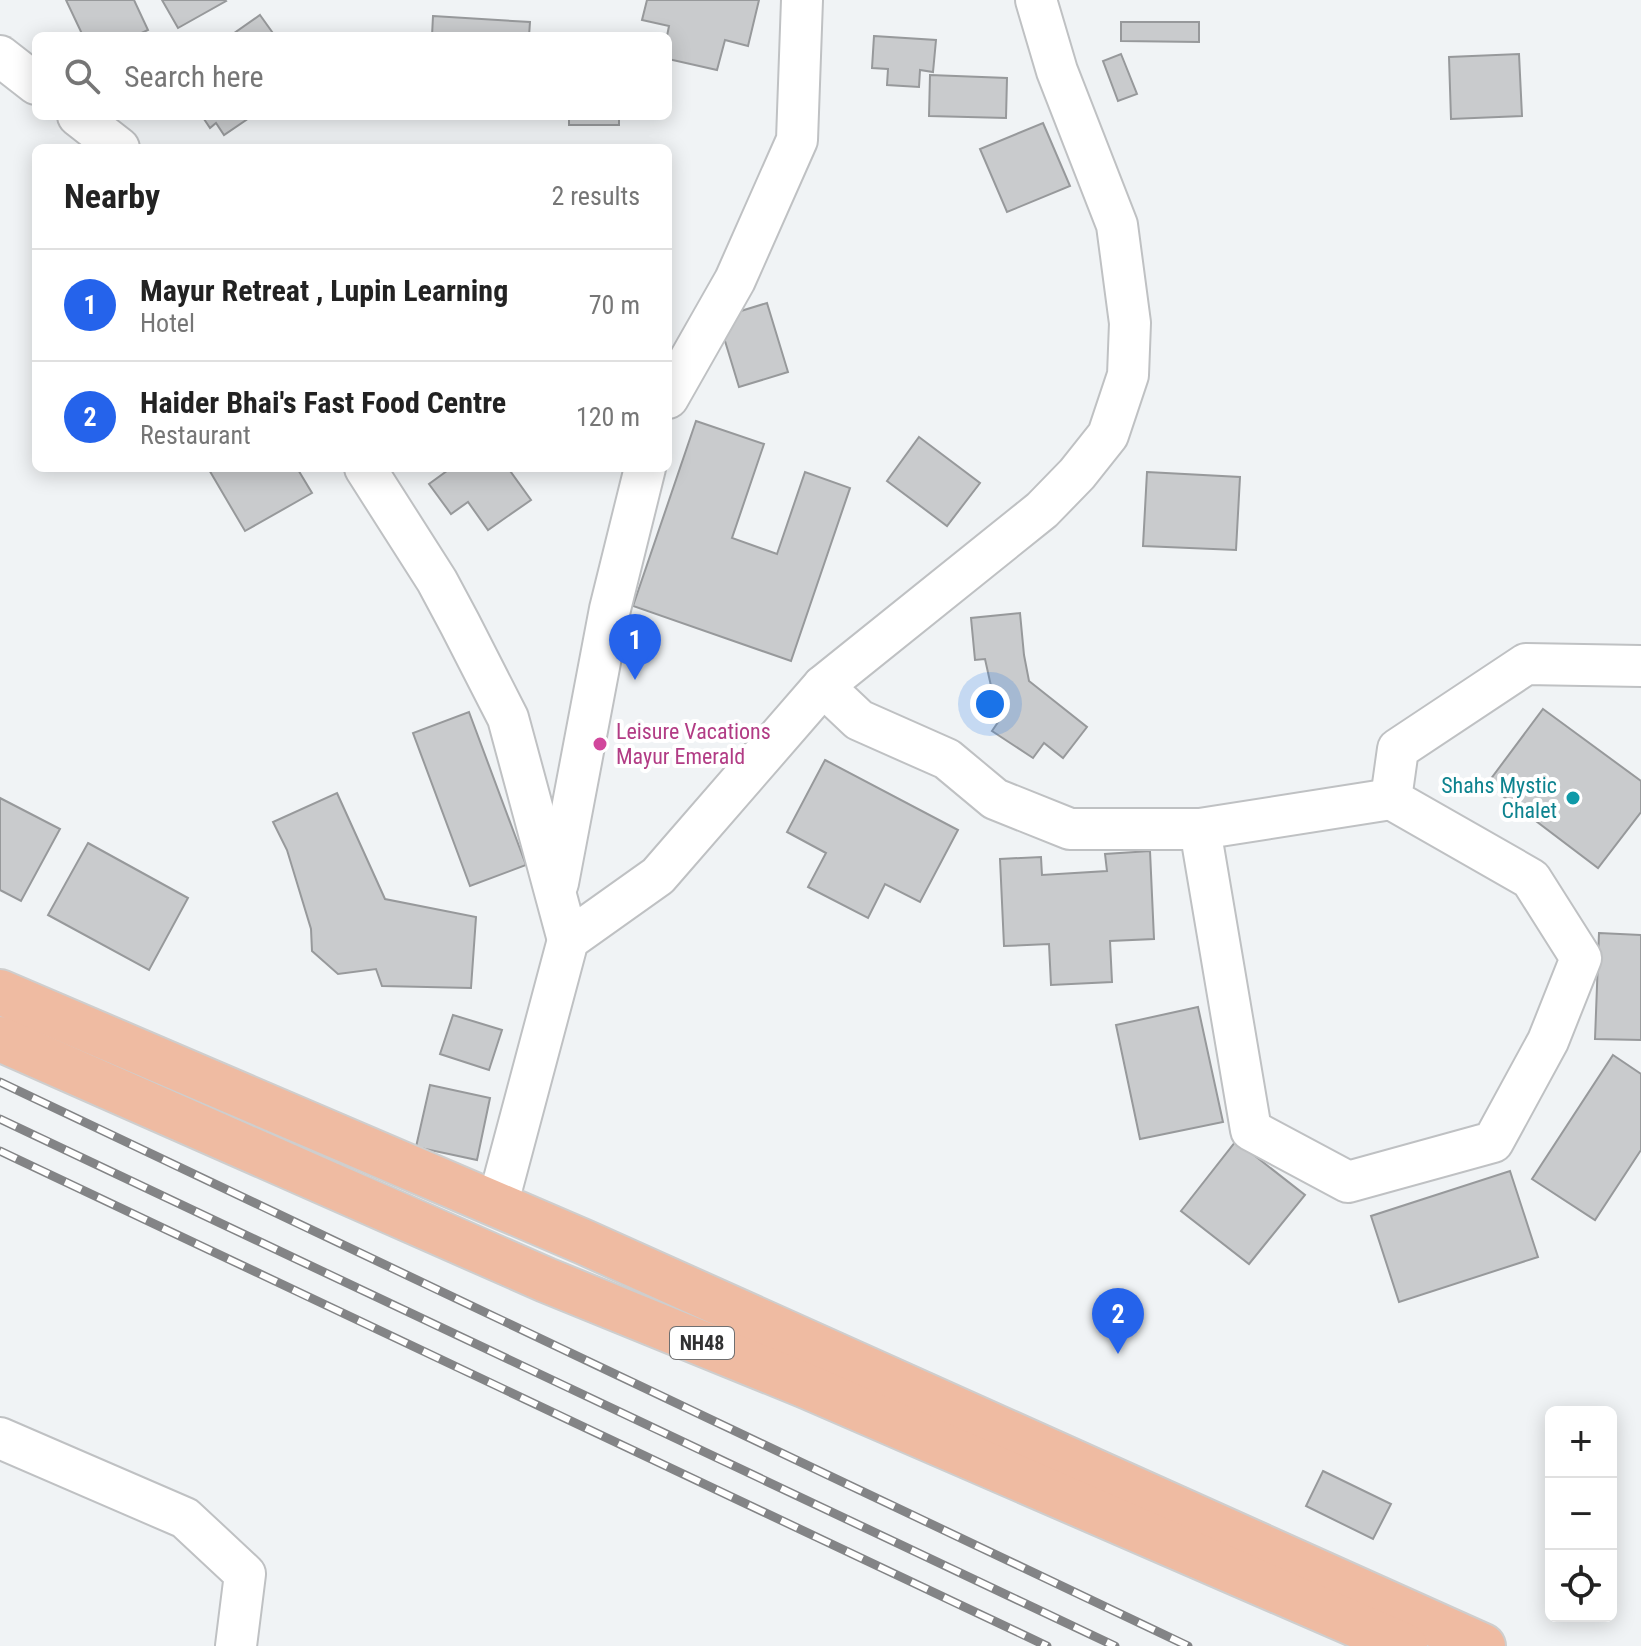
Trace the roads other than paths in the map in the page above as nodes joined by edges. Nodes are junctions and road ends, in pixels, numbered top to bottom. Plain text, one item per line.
1 (802, 0) edge
2 (1036, 0) edge
3 (0, 56) edge
4 (32, 81) edge
5 (83, 120) edge
6 (114, 144) edge
7 (672, 391) edge
8 (368, 472) edge
9 (644, 472) edge
10 (1641, 666) edge
11 (823, 686) junction
12 (1391, 799) junction
13 (1200, 829) junction
14 (556, 895) junction
15 (568, 940) junction
16 (0, 992) edge
17 (0, 1039) edge
18 (497, 1206) junction
19 (0, 1438) edge
20 (236, 1646) edge
21 (1405, 1646) edge
22 (1483, 1646) edge

1 - 7 street
2 - 11 street
3 - 4 street
5 - 6 street
8 - 14 street
9 - 14 street
10 - 12 street
11 - 13 street
11 - 15 street
12 - 13 street
12 - 13 street
14 - 15 street
15 - 18 street
16 - 18 highway, NH48
17 - 21 highway, NH48
18 - 22 highway, NH48
19 - 20 street

